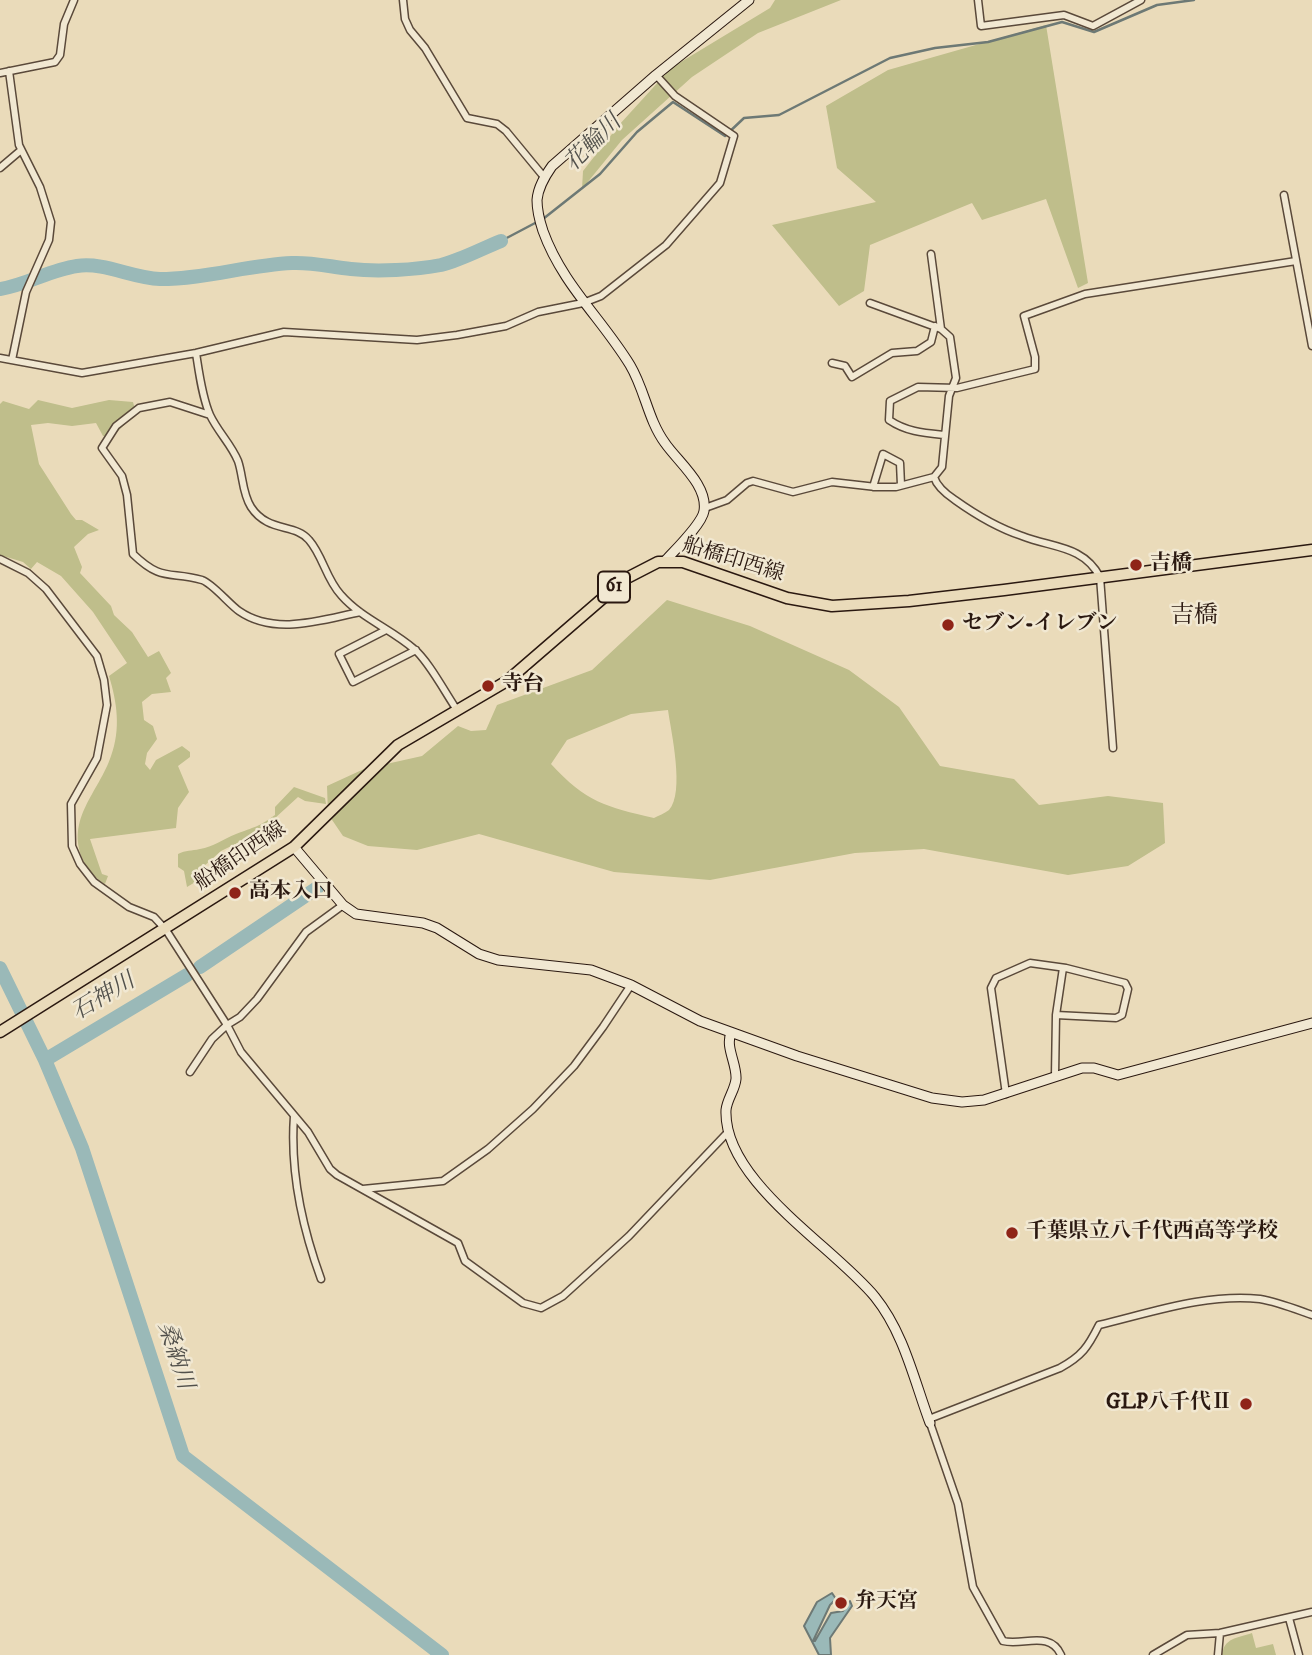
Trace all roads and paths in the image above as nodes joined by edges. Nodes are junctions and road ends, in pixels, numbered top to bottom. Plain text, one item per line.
1 (74, 0) edge
2 (403, 0) edge
3 (749, 0) edge
4 (978, 0) edge
5 (1141, 0) edge
6 (9, 71) junction
7 (0, 73) edge
8 (656, 75) junction
9 (20, 152) junction
10 (0, 168) edge
11 (544, 177) junction
12 (1284, 195) dead end
13 (931, 254) dead end
14 (1296, 261) junction
15 (583, 303) junction
16 (870, 303) dead end
17 (1310, 319) edge
18 (938, 327) junction
19 (1312, 346) edge
20 (196, 353) junction
21 (0, 359) edge
22 (12, 360) junction
23 (832, 363) dead end
24 (952, 388) junction
25 (210, 415) junction
26 (945, 435) junction
27 (934, 477) junction
28 (901, 485) junction
29 (873, 487) junction
30 (705, 508) junction
31 (1312, 550) edge
32 (0, 559) edge
33 (665, 561) junction
34 (1100, 577) junction
35 (360, 612) junction
36 (386, 630) junction
37 (416, 650) junction
38 (457, 710) junction
39 (1113, 748) dead end
40 (294, 847) junction
41 (343, 905) junction
42 (166, 930) junction
43 (1063, 968) junction
44 (631, 985) junction
45 (1056, 1015) junction
46 (1312, 1023) edge
47 (227, 1025) junction
48 (0, 1032) edge
49 (731, 1033) junction
50 (190, 1072) dead end
51 (1055, 1076) junction
52 (1006, 1094) junction
53 (294, 1116) junction
54 (728, 1132) junction
55 (361, 1189) junction
56 (321, 1279) dead end
57 (1312, 1315) edge
58 (930, 1421) junction
59 (1312, 1612) edge
60 (1289, 1619) junction
61 (1220, 1633) junction
62 (1061, 1655) edge
63 (1153, 1655) edge
64 (1217, 1655) edge
65 (1298, 1655) edge

1 - 6 street
2 - 11 street
3 - 8 street
4 - 5 street
6 - 7 street
6 - 9 street
8 - 11 street
8 - 15 street
9 - 10 street
9 - 22 street
11 - 15 street
12 - 14 street
13 - 18 street
14 - 17 street
14 - 24 street
15 - 20 street
15 - 30 street
16 - 18 street
17 - 19 street
18 - 23 street
18 - 24 street
20 - 22 street
20 - 25 street
21 - 22 street
24 - 26 street
24 - 26 street
25 - 35 street
25 - 35 street
26 - 27 street
27 - 28 street
27 - 34 street
28 - 29 street
28 - 29 street
29 - 30 street
30 - 33 street
31 - 34 main road, 船橋印西線
32 - 42 street
33 - 34 main road, 船橋印西線
33 - 38 main road, 船橋印西線 / 61
34 - 39 street
35 - 36 street
36 - 37 street
36 - 37 street
37 - 38 street
38 - 40 main road, 船橋印西線 / 61
40 - 41 street
40 - 42 main road, 船橋印西線 / 61
41 - 44 street
41 - 47 street
42 - 47 street
42 - 48 main road, 船橋印西線 / 61
43 - 45 street
43 - 45 street
43 - 52 street
44 - 49 street
44 - 55 street
45 - 51 street
46 - 51 street
47 - 50 street
47 - 53 street
49 - 52 street
49 - 54 street
51 - 52 street
53 - 55 street
53 - 56 street
54 - 55 street
54 - 58 street
57 - 58 street
58 - 62 street
59 - 60 street
60 - 61 street
60 - 65 street
61 - 63 street
61 - 64 street

